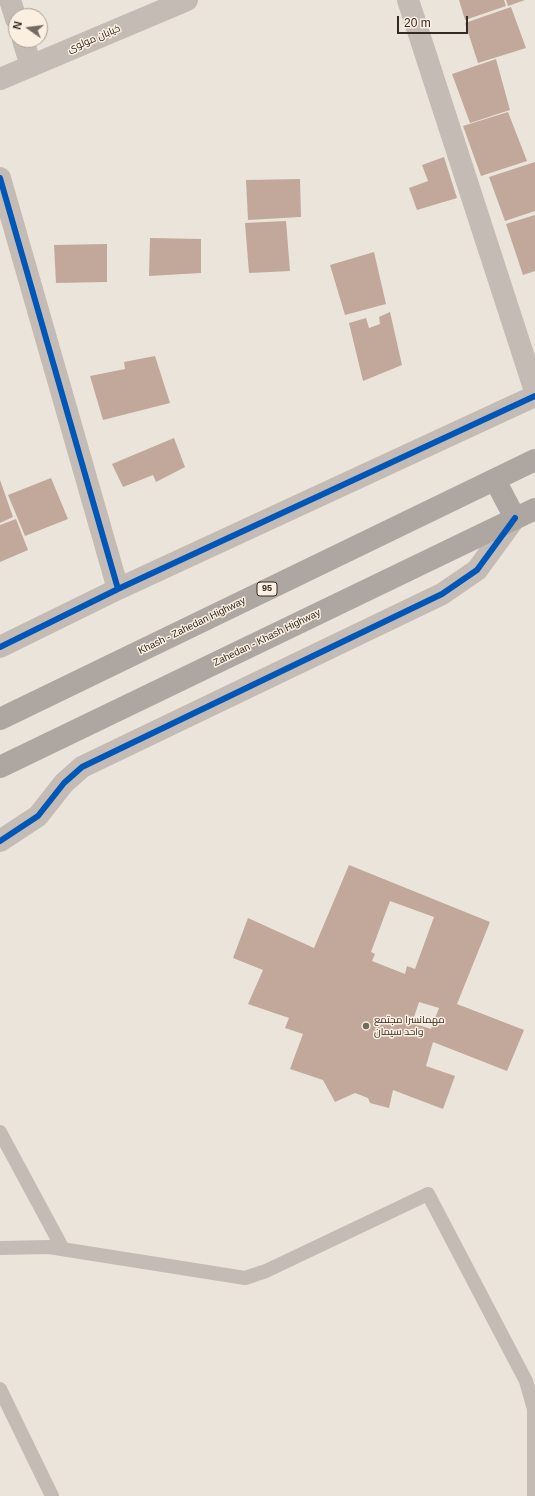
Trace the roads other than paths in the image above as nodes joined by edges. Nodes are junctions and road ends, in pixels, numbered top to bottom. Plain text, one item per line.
1 (187, 0) edge
2 (408, 0) edge
3 (25, 48) edge
4 (31, 66) junction
5 (0, 79) edge
6 (0, 178) edge
7 (535, 391) edge
8 (535, 396) edge
9 (535, 460) edge
10 (495, 480) junction
11 (535, 509) edge
12 (515, 518) junction
13 (118, 589) junction
14 (0, 647) edge
15 (0, 718) edge
16 (0, 767) edge
17 (0, 841) edge
18 (0, 1132) edge
19 (0, 1248) edge
20 (63, 1249) junction
21 (0, 1389) edge
22 (52, 1496) edge
23 (534, 1496) edge

1 - 4 street, خیابان مولوی
2 - 7 street
3 - 4 street
4 - 5 street, خیابان مولوی
6 - 13 street
8 - 13 street
9 - 10 highway, Khash - Zahedan Highway / 95
10 - 12 highway
10 - 15 highway, Khash - Zahedan Highway / 95
11 - 12 highway, Zahedan - Khash Highway
12 - 16 highway, Zahedan - Khash Highway
12 - 17 street
13 - 14 street
18 - 20 lane
19 - 20 lane
20 - 23 lane
21 - 22 lane

